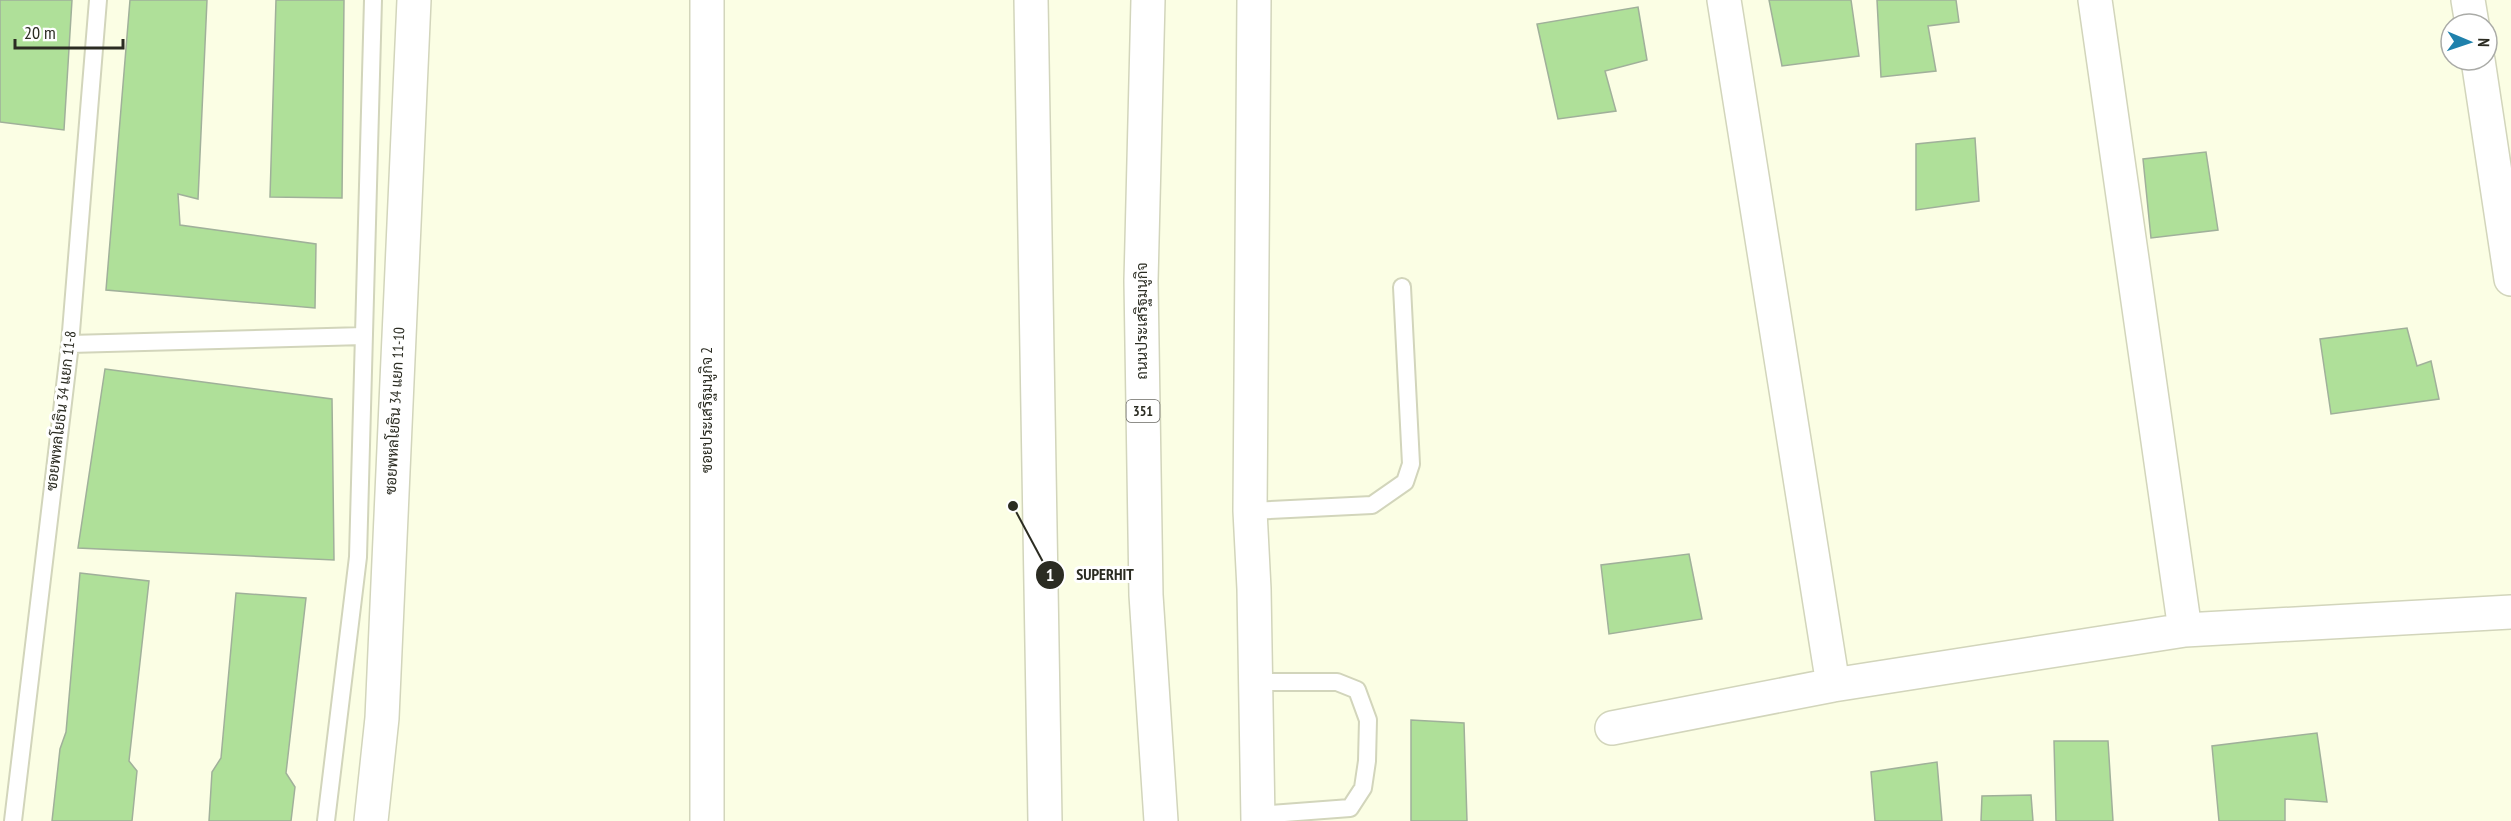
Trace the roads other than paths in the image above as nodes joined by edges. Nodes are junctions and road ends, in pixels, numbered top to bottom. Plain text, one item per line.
1 (98, 0) edge
2 (373, 0) edge
3 (414, 0) edge
4 (707, 0) edge
5 (1031, 0) edge
6 (1148, 0) edge
7 (1254, 0) edge
8 (1724, 0) edge
9 (2095, 0) edge
10 (2480, 72) edge
11 (2511, 279) edge
12 (1402, 287) dead end
13 (364, 336) junction
14 (70, 344) junction
15 (1250, 511) junction
16 (2511, 612) edge
17 (2185, 630) junction
18 (1255, 682) junction
19 (1833, 685) junction
20 (1612, 728) dead end
21 (1258, 818) edge
22 (13, 821) edge
23 (326, 821) edge
24 (371, 821) edge
25 (706, 821) edge
26 (1045, 821) edge
27 (1161, 821) edge

1 - 14 lane, ซอยพหลโยธิน 34 แยก 11-8
2 - 13 lane
3 - 24 street, ซอยพหลโยธิน 34 แยก 11-10
4 - 25 street, ซอยประเสริฐมนูกิจ 2
5 - 26 street
6 - 27 street, ถนนประเสริฐมนูกิจ / 351
7 - 15 street
8 - 19 street
9 - 17 street
10 - 11 street
12 - 15 lane
13 - 14 lane
13 - 23 lane
14 - 22 lane, ซอยพหลโยธิน 34 แยก 11-8
15 - 18 street
16 - 17 street
17 - 19 street
18 - 21 street
18 - 21 lane
19 - 20 street

